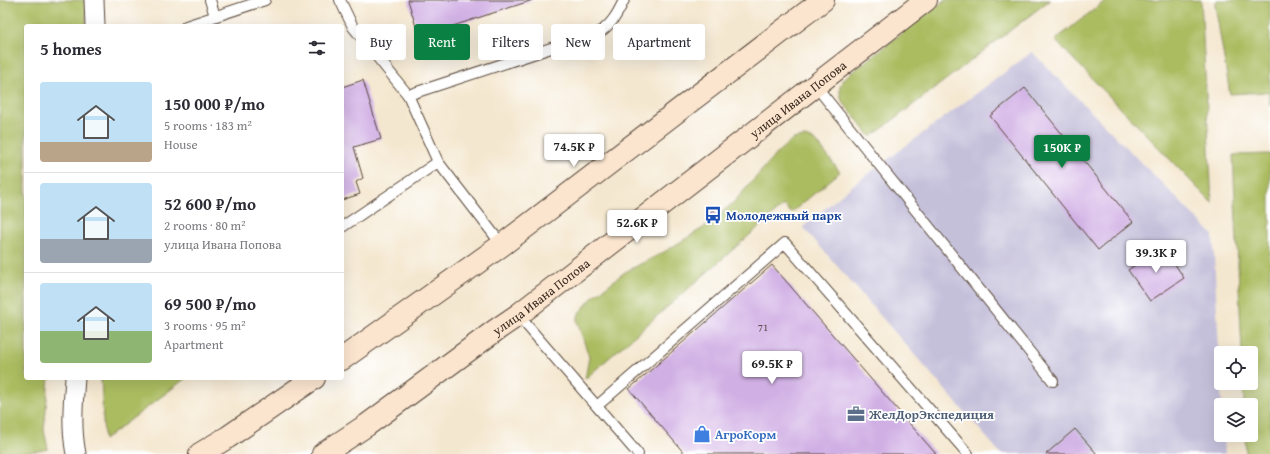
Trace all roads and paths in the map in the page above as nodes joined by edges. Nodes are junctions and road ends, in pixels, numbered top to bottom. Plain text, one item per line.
1 (94, 0) edge
2 (210, 0) edge
3 (265, 0) edge
4 (340, 0) edge
5 (624, 0) edge
6 (823, 0) edge
7 (926, 0) edge
8 (215, 16) junction
9 (95, 24) edge
10 (192, 24) edge
11 (815, 85) junction
12 (408, 95) junction
13 (438, 162) junction
14 (344, 226) edge
15 (502, 245) junction
16 (518, 315) junction
17 (344, 358) edge
18 (75, 380) edge
19 (311, 380) edge
20 (1053, 381) dead end
21 (597, 406) junction
22 (76, 454) edge
23 (200, 454) edge
24 (323, 454) edge
25 (638, 454) edge
26 (968, 454) edge

1 - 9 street
2 - 8 lane
3 - 8 lane
4 - 12 lane
5 - 12 lane
6 - 15 main road
7 - 11 main road, улица Ивана Попова
8 - 10 lane
11 - 16 main road, улица Ивана Попова
11 - 20 lane
12 - 13 lane
13 - 14 lane
13 - 15 lane
15 - 17 main road
16 - 21 lane
16 - 24 main road, улица Ивана Попова
18 - 22 street
19 - 23 main road
21 - 25 lane
21 - 26 lane

